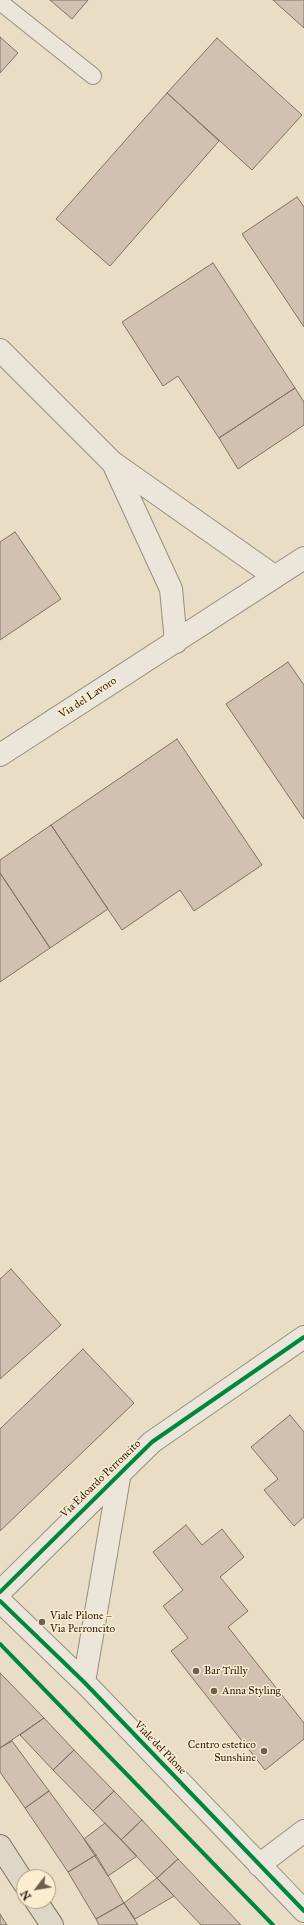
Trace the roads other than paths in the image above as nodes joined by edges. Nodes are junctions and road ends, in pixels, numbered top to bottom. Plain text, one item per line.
1 (0, 2) edge
2 (93, 76) dead end
3 (0, 350) edge
4 (112, 462) junction
5 (304, 558) edge
6 (274, 576) junction
7 (176, 642) junction
8 (0, 755) edge
9 (304, 1337) edge
10 (120, 1472) junction
11 (0, 1592) edge
12 (0, 1601) edge
13 (84, 1682) junction
14 (304, 1831) edge
15 (0, 1846) edge
16 (259, 1865) junction
17 (16, 1871) edge
18 (41, 1909) edge
19 (304, 1911) edge
20 (52, 1925) edge

1 - 2 lane
3 - 4 street
4 - 6 street
4 - 7 street
5 - 6 street, Via del Lavoro
6 - 7 street, Via del Lavoro
7 - 8 street, Via del Lavoro
9 - 10 street, Via Edoardo Perroncito
10 - 11 street, Via Edoardo Perroncito
10 - 13 street, Via Edoardo Perroncito
12 - 13 street, Viale del Pilone
13 - 16 street, Viale del Pilone
14 - 16 street
15 - 17 main road
16 - 19 street, Viale del Pilone
18 - 20 main road

